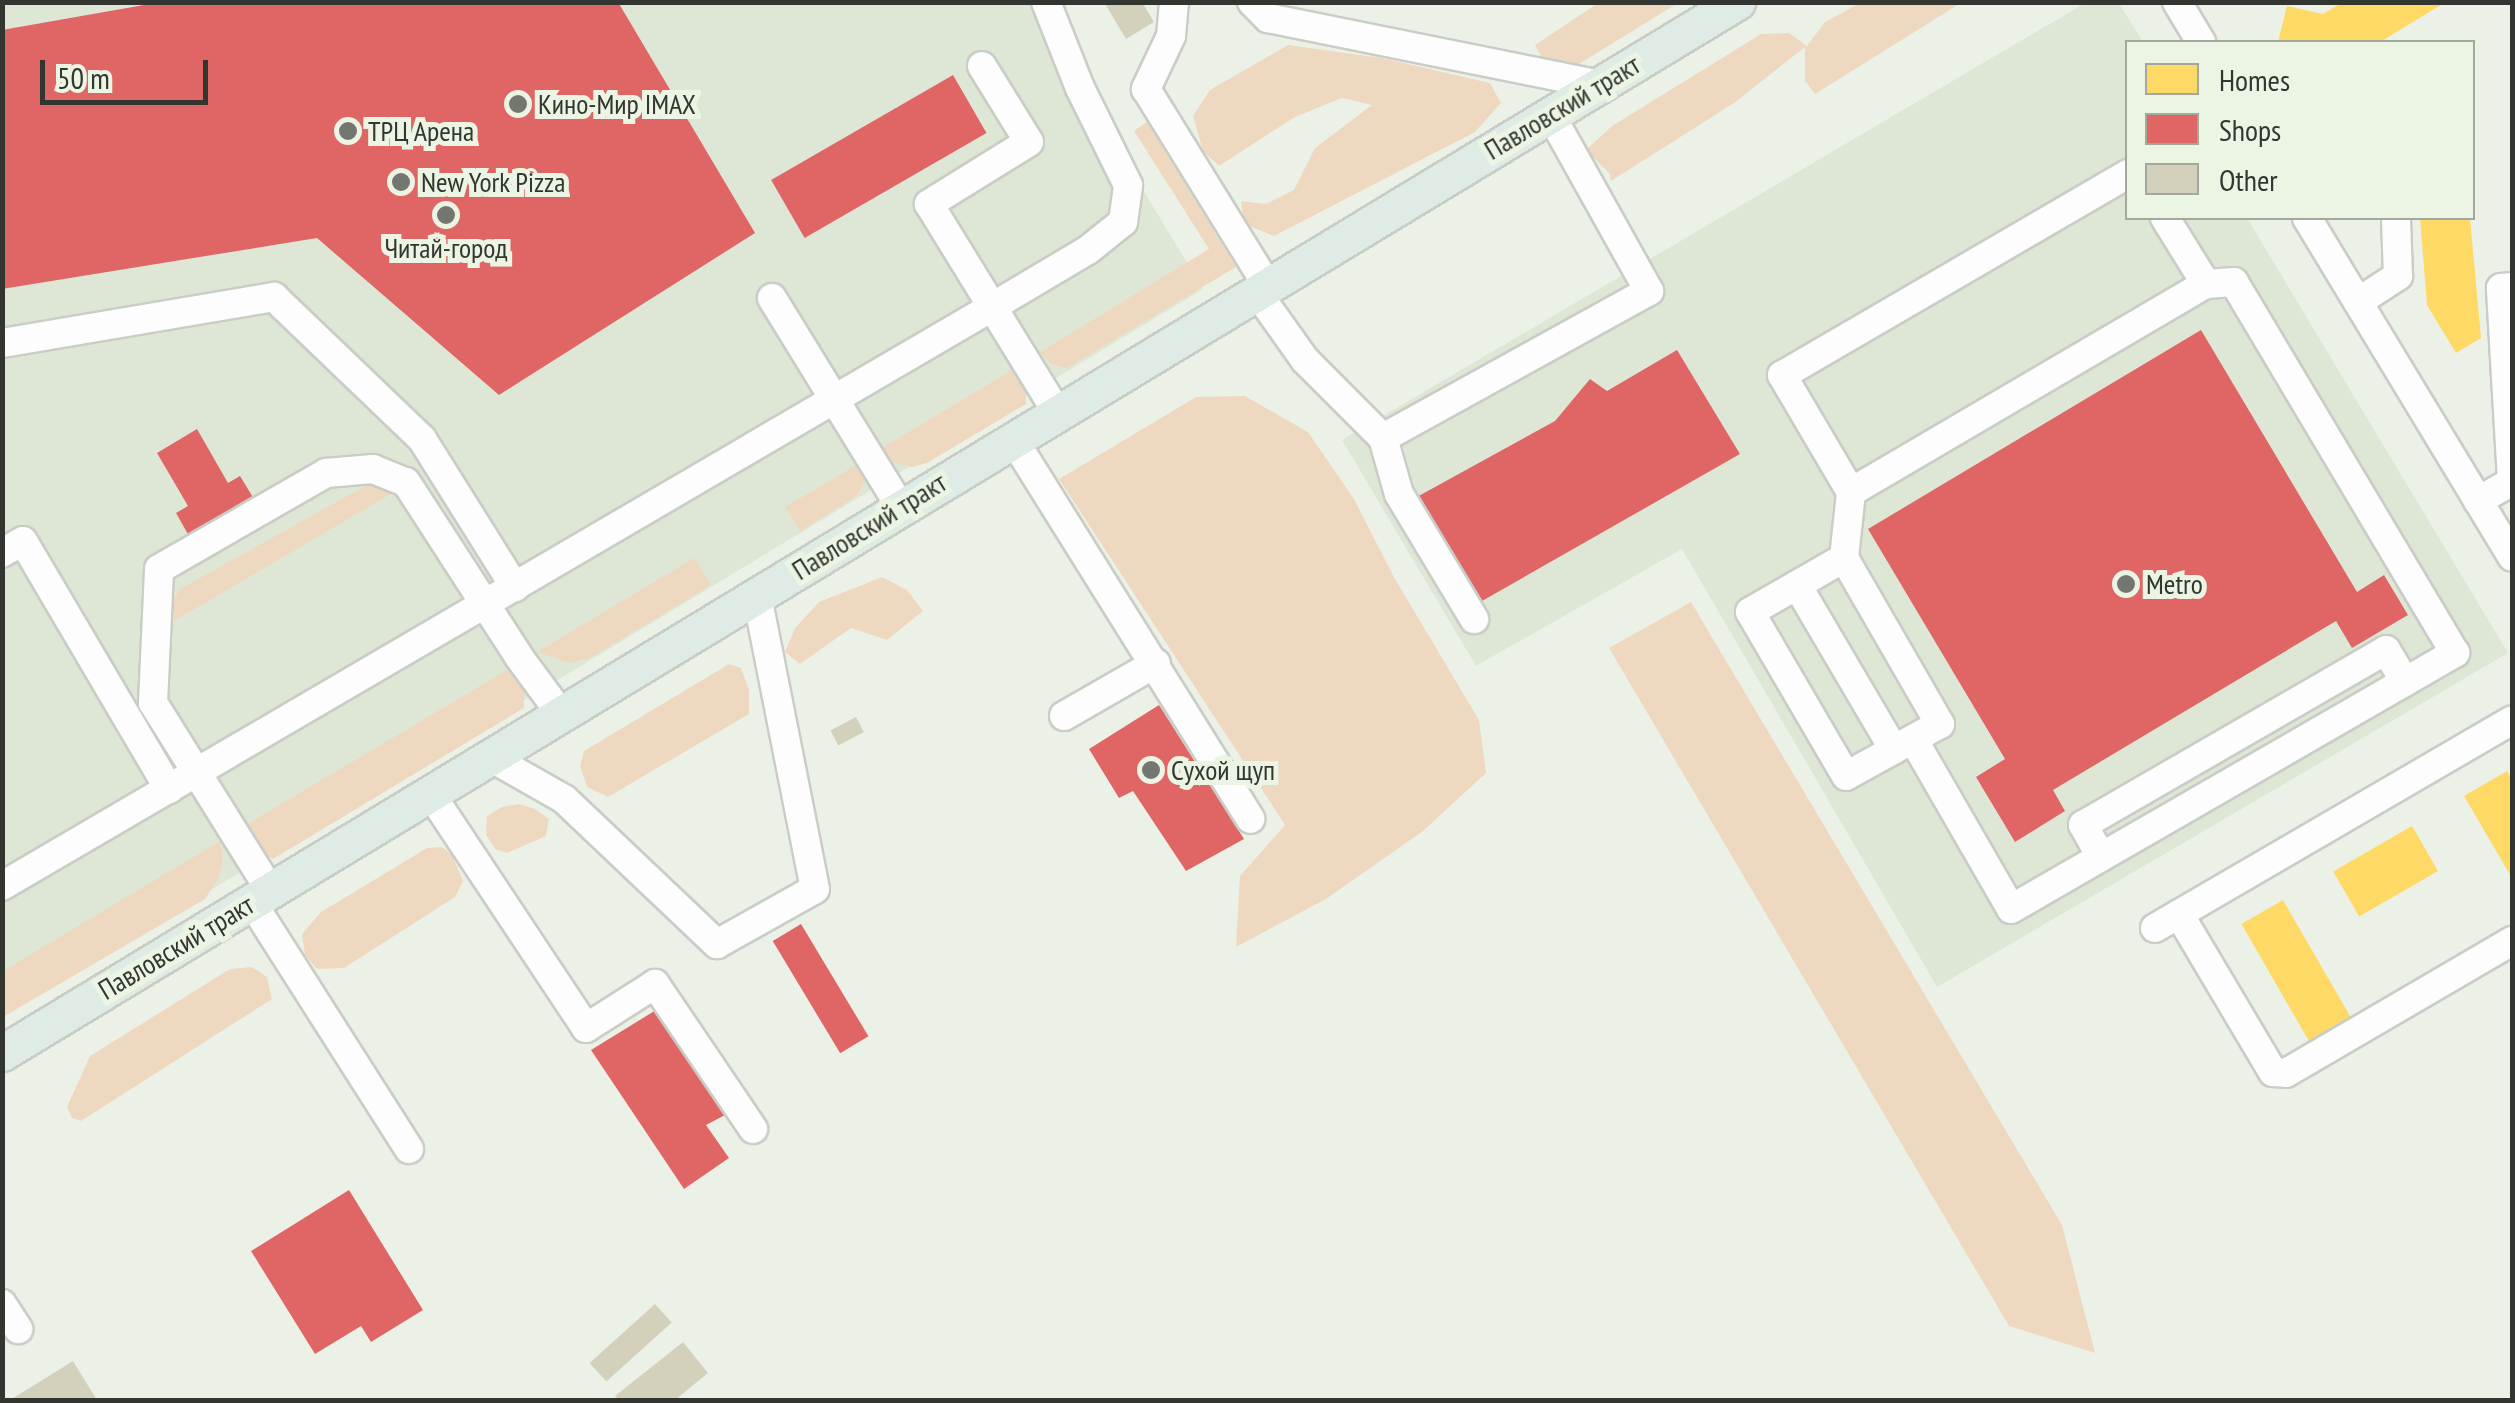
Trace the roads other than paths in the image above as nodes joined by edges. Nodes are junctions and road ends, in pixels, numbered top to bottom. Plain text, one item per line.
1 (1046, 2) edge
2 (1174, 2) edge
3 (1252, 2) edge
4 (1737, 2) edge
5 (2177, 2) edge
6 (2200, 40) edge
7 (982, 66) dead end
8 (1599, 84) junction
9 (1550, 114) junction
10 (2125, 176) edge
11 (2167, 220) edge
12 (2308, 220) edge
13 (2396, 220) edge
14 (2206, 284) junction
15 (2512, 286) edge
16 (1261, 288) junction
17 (772, 298) dead end
18 (2358, 302) junction
19 (992, 307) junction
20 (2, 343) edge
21 (834, 400) junction
22 (1057, 412) junction
23 (1383, 438) junction
24 (1013, 439) junction
25 (1851, 492) junction
26 (2478, 501) junction
27 (900, 506) junction
28 (2, 553) edge
29 (2512, 557) edge
30 (1844, 558) junction
31 (1797, 585) junction
32 (516, 586) junction
33 (757, 595) junction
34 (486, 604) junction
35 (1474, 619) dead end
36 (1156, 663) junction
37 (561, 714) junction
38 (1064, 716) dead end
39 (2512, 720) edge
40 (1903, 744) junction
41 (490, 757) junction
42 (196, 773) junction
43 (169, 789) junction
44 (430, 793) junction
45 (1250, 819) dead end
46 (2, 886) edge
47 (260, 896) junction
48 (2512, 941) edge
49 (2, 1053) edge
50 (752, 1130) dead end
51 (409, 1150) dead end
52 (2, 1304) edge
53 (18, 1329) dead end

1 - 19 street
2 - 16 street
3 - 8 street
4 - 8 main road, Павловский тракт
5 - 6 street
7 - 19 street
8 - 9 main road, Павловский тракт
9 - 16 main road, Павловский тракт
9 - 23 street
10 - 25 street
11 - 14 street
12 - 18 street
13 - 18 street
14 - 25 street
14 - 40 street
15 - 26 street
16 - 22 main road, Павловский тракт
16 - 23 street
17 - 21 street
18 - 26 street
19 - 21 street
19 - 22 street
20 - 32 street
21 - 27 street
21 - 32 street
22 - 24 main road, Павловский тракт
23 - 35 street
24 - 27 main road, Павловский тракт
24 - 36 street
25 - 30 street
26 - 29 street
27 - 33 main road, Павловский тракт
28 - 43 street
30 - 31 street
30 - 40 street
31 - 40 street
31 - 40 street
32 - 34 street
33 - 37 main road, Павловский тракт
33 - 41 street
34 - 37 street
34 - 42 street
34 - 42 street
36 - 38 street
36 - 45 street
37 - 41 main road, Павловский тракт
39 - 48 street
41 - 44 main road, Павловский тракт
42 - 43 street
42 - 47 street
43 - 46 street
44 - 47 main road, Павловский тракт
44 - 50 street
47 - 49 main road, Павловский тракт
47 - 51 street
52 - 53 street

